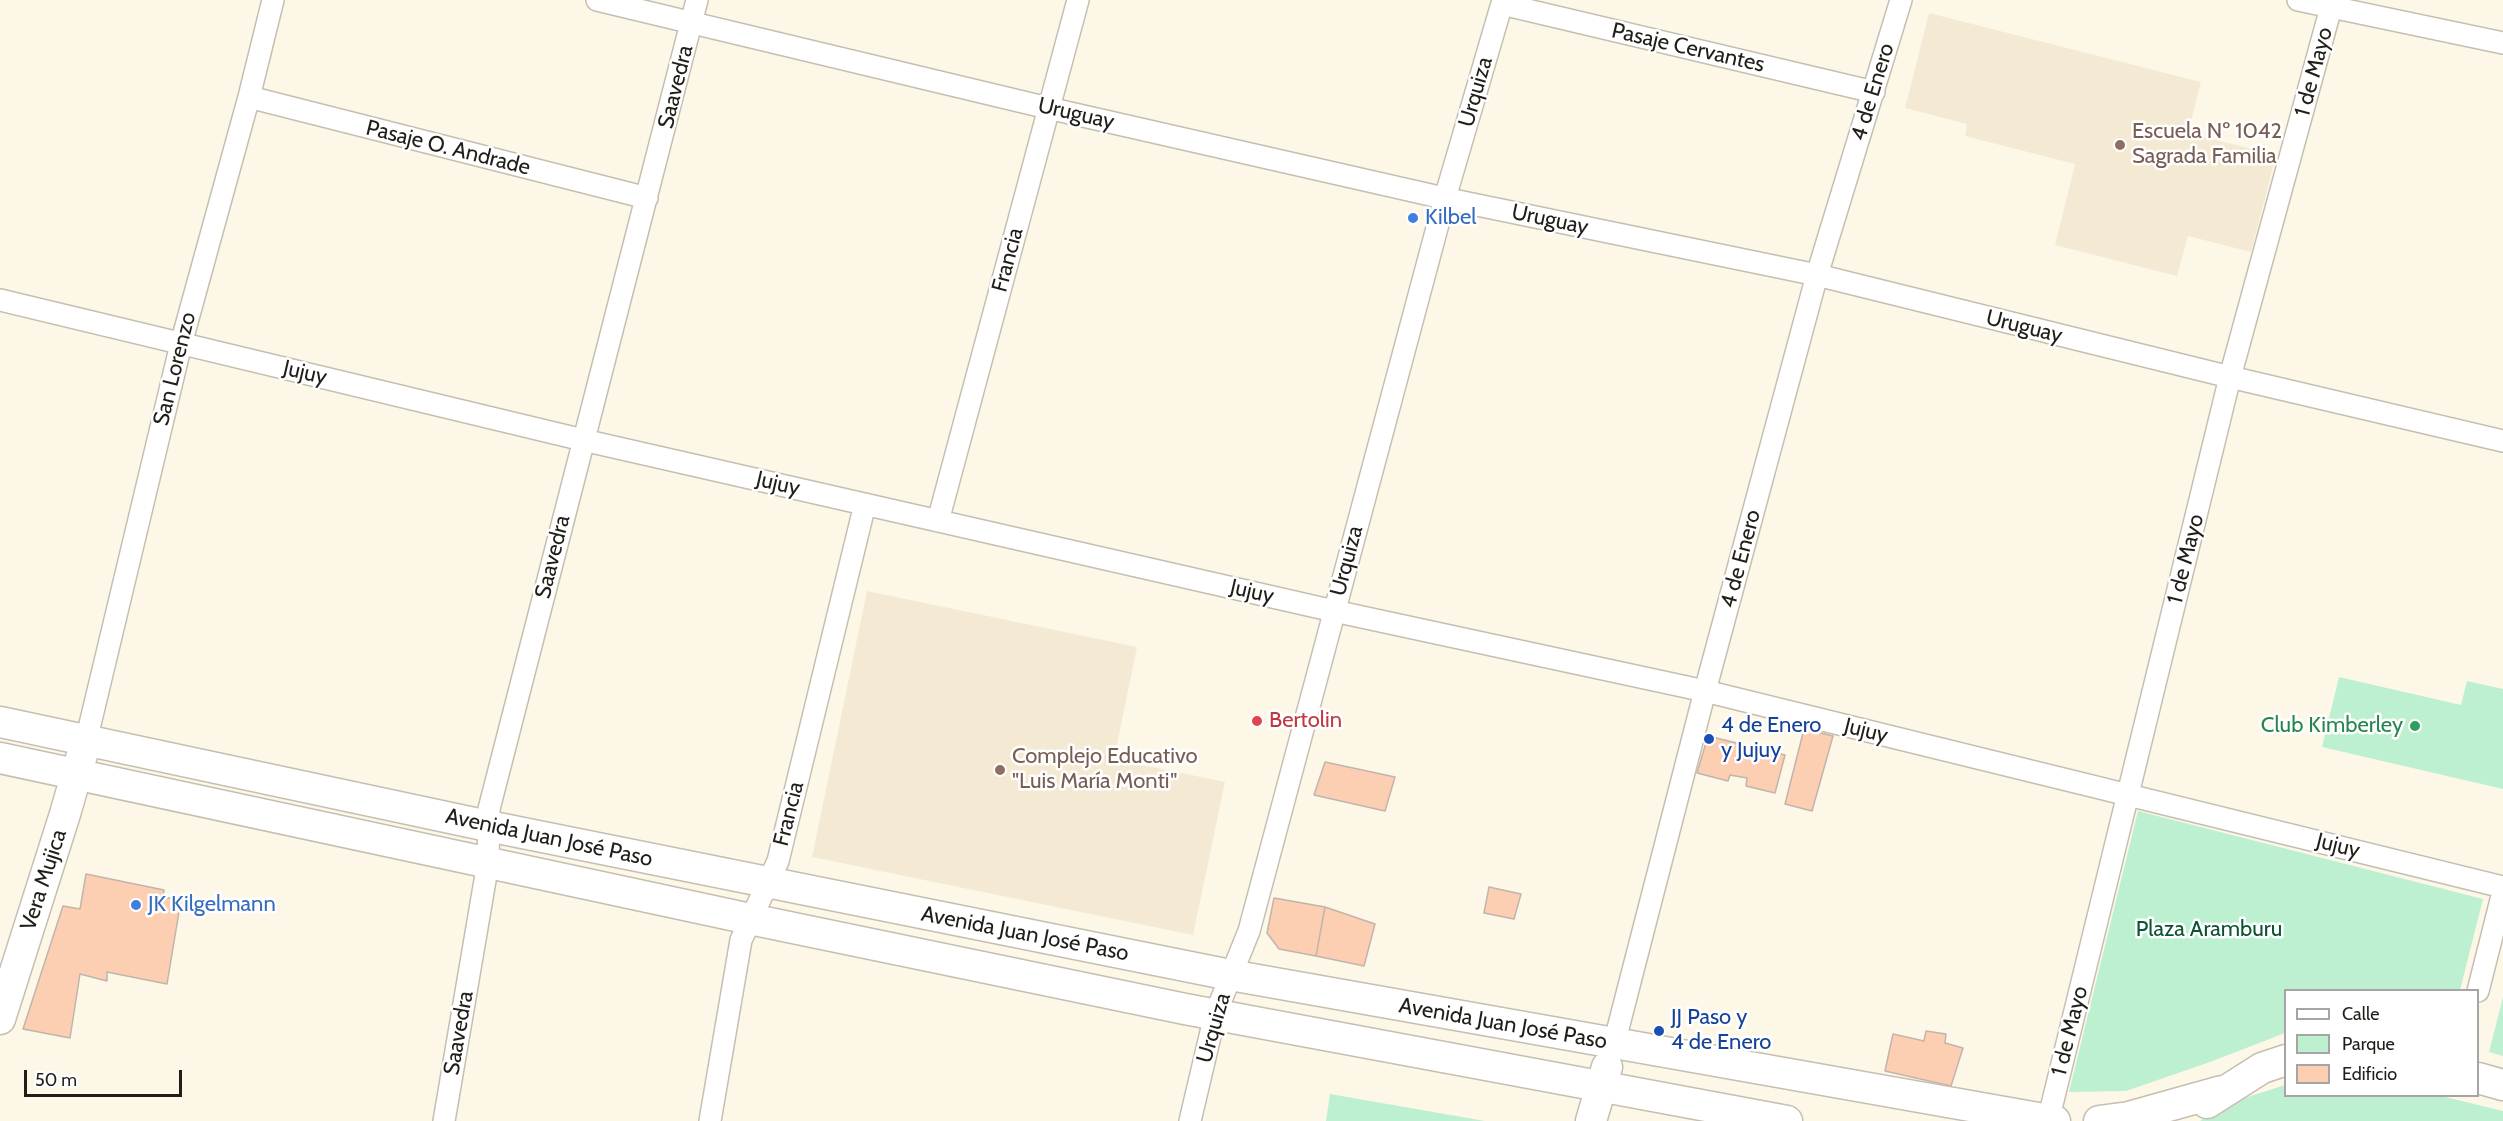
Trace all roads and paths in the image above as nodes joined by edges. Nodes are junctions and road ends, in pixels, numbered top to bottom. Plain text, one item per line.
1 (273, 0) edge
2 (597, 0) edge
3 (697, 0) edge
4 (1078, 0) edge
5 (1900, 0) edge
6 (2298, 0) edge
7 (1502, 2) edge
8 (2332, 4) edge
9 (693, 21) junction
10 (2503, 43) edge
11 (1874, 93) junction
12 (249, 97) junction
13 (1048, 108) junction
14 (647, 198) junction
15 (1445, 198) junction
16 (1816, 275) junction
17 (0, 300) edge
18 (181, 344) junction
19 (2230, 377) junction
20 (583, 440) junction
21 (2503, 441) edge
22 (865, 504) junction
23 (938, 521) junction
24 (1334, 610) junction
25 (1705, 691) junction
26 (0, 722) edge
27 (86, 741) junction
28 (0, 758) edge
29 (76, 774) junction
30 (2128, 795) junction
31 (488, 826) junction
32 (488, 862) junction
33 (767, 882) junction
34 (2503, 887) edge
35 (2503, 892) edge
36 (750, 919) junction
37 (1230, 975) junction
38 (2479, 989) edge
39 (1215, 1015) junction
40 (0, 1019) edge
41 (1614, 1044) junction
42 (2284, 1061) edge
43 (2479, 1078) edge
44 (2503, 1085) edge
45 (1601, 1086) junction
46 (2222, 1091) junction
47 (444, 1121) edge
48 (710, 1121) edge
49 (1190, 1121) edge
50 (1591, 1121) edge
51 (1787, 1121) edge
52 (2048, 1121) edge
53 (2055, 1121) edge
54 (2099, 1121) edge
55 (2181, 1121) edge

1 - 12 street, San Lorenzo
2 - 9 street, Uruguay
3 - 9 street, Saavedra
4 - 13 street, Francia
5 - 11 street, 4 de Enero
6 - 8 street
7 - 11 street, Pasaje Cervantes
7 - 15 street, Urquiza
8 - 10 street
8 - 19 street, 1 de Mayo
9 - 13 street, Uruguay
9 - 14 street, Saavedra
11 - 16 street, 4 de Enero
12 - 14 street, Pasaje O. Andrade
12 - 18 street, San Lorenzo
13 - 15 street, Uruguay
13 - 23 street, Francia
14 - 20 street, Saavedra
15 - 16 street, Uruguay
15 - 24 street, Urquiza
16 - 19 street, Uruguay
16 - 25 street, 4 de Enero
17 - 18 street, Jujuy
18 - 20 street, Jujuy
18 - 27 street, San Lorenzo
19 - 21 street, Uruguay
19 - 30 street, 1 de Mayo
20 - 22 street, Jujuy
20 - 31 street, Saavedra
22 - 23 street, Jujuy
22 - 33 street, Francia
23 - 24 street, Jujuy
24 - 25 street, Jujuy
24 - 37 street, Urquiza
25 - 30 street, Jujuy
25 - 41 street, 4 de Enero
26 - 27 main road, Avenida Juan José Paso
27 - 29 main road, Vera Mujica
27 - 31 main road, Avenida Juan José Paso
28 - 29 main road, Avenida Juan José Paso
29 - 32 main road, Avenida Juan José Paso
29 - 40 main road, Vera Mujica
30 - 34 street, Jujuy
30 - 52 street, 1 de Mayo
31 - 32 street, Saavedra
31 - 33 main road, Avenida Juan José Paso
32 - 36 main road, Avenida Juan José Paso
32 - 47 street, Saavedra
33 - 36 street, Francia
33 - 37 main road, Avenida Juan José Paso
35 - 38 street
36 - 39 main road, Avenida Juan José Paso
36 - 48 street, Francia
37 - 39 street, Urquiza
37 - 41 main road, Avenida Juan José Paso
39 - 45 main road, Avenida Juan José Paso
39 - 49 street, Urquiza
41 - 45 main road, 4 de Enero
41 - 52 main road, Avenida Juan José Paso
42 - 46 main road
43 - 44 main road
45 - 50 main road, 4 de Enero
45 - 51 main road, Avenida Juan José Paso
46 - 54 main road
46 - 55 main road
52 - 53 main road, Avenida Juan José Paso

